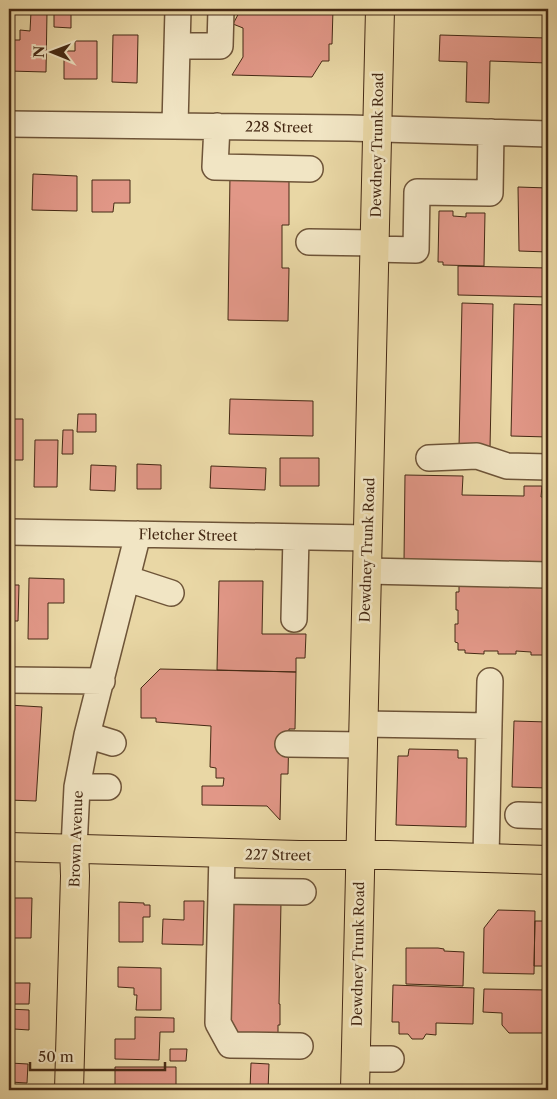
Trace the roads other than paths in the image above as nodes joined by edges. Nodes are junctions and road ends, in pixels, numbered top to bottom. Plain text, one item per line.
1 (178, 9) edge
2 (220, 9) edge
3 (380, 9) edge
4 (177, 46) junction
5 (9, 124) edge
6 (175, 125) junction
7 (217, 126) junction
8 (378, 129) junction
9 (491, 132) junction
10 (548, 134) edge
11 (310, 169) dead end
12 (309, 242) dead end
13 (375, 246) junction
14 (429, 458) dead end
15 (548, 467) edge
16 (9, 532) edge
17 (138, 534) junction
18 (296, 537) junction
19 (368, 538) junction
20 (367, 571) junction
21 (548, 575) edge
22 (128, 579) junction
23 (170, 593) dead end
24 (294, 619) dead end
25 (9, 680) edge
26 (102, 681) junction
27 (490, 681) dead end
28 (489, 726) junction
29 (87, 735) junction
30 (363, 735) junction
31 (113, 743) dead end
32 (288, 744) dead end
33 (77, 787) junction
34 (108, 787) dead end
35 (518, 815) dead end
36 (548, 816) edge
37 (9, 847) edge
38 (74, 848) junction
39 (222, 853) junction
40 (360, 855) junction
41 (486, 857) junction
42 (548, 860) edge
43 (221, 891) junction
44 (303, 892) dead end
45 (300, 1046) dead end
46 (356, 1059) junction
47 (391, 1059) dead end
48 (69, 1090) edge
49 (355, 1090) edge

1 - 4 street
2 - 4 street
3 - 8 main road, Dewdney Trunk Road
4 - 6 street
5 - 6 street, 228 Street
6 - 7 street, 228 Street
7 - 8 street, 228 Street
7 - 11 street
8 - 9 street, 228 Street
8 - 13 main road, Dewdney Trunk Road
9 - 10 street, 228 Street
9 - 13 street
12 - 13 street
13 - 19 main road, Dewdney Trunk Road
14 - 15 street
16 - 17 street, Fletcher Street
17 - 18 street, Fletcher Street
17 - 22 street, Brown Avenue
18 - 19 street, Fletcher Street
18 - 24 street
19 - 20 main road, Dewdney Trunk Road
20 - 21 street
20 - 30 main road, Dewdney Trunk Road
22 - 23 street
22 - 26 street, Brown Avenue
25 - 26 street
26 - 29 street, Brown Avenue
27 - 28 street
28 - 30 street
28 - 41 street
29 - 31 street
29 - 33 street, Brown Avenue
30 - 32 street
30 - 40 main road, Dewdney Trunk Road
33 - 34 street
33 - 38 street, Brown Avenue
35 - 36 street
37 - 38 main road, 227 Street
38 - 39 main road, 227 Street
38 - 48 main road, Brown Avenue
39 - 40 main road, 227 Street
39 - 43 street
40 - 41 main road, 227 Street
40 - 46 main road, Dewdney Trunk Road
41 - 42 main road, 227 Street
43 - 44 street
43 - 45 street
46 - 47 street
46 - 49 main road, Dewdney Trunk Road

